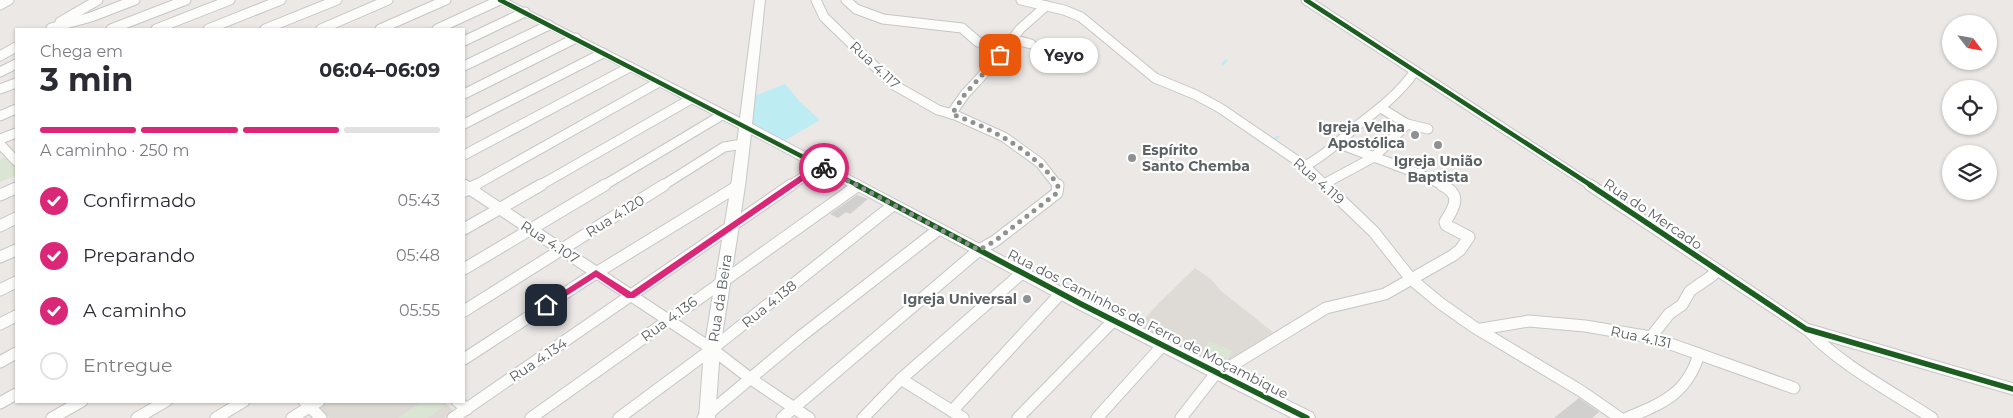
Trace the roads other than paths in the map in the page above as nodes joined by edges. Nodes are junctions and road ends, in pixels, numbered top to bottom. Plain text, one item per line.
1 (9, 0) edge
2 (98, 0) edge
3 (135, 0) edge
4 (186, 0) edge
5 (230, 0) edge
6 (281, 0) edge
7 (337, 0) edge
8 (388, 0) edge
9 (446, 0) edge
10 (500, 0) edge
11 (760, 0) edge
12 (816, 0) edge
13 (846, 0) edge
14 (1021, 0) edge
15 (1306, 0) edge
16 (0, 5) edge
17 (1046, 6) junction
18 (525, 12) junction
19 (549, 25) junction
20 (50, 28) edge
21 (115, 28) edge
22 (159, 28) edge
23 (211, 28) edge
24 (267, 28) edge
25 (322, 28) edge
26 (382, 28) edge
27 (439, 28) edge
28 (576, 38) junction
29 (1012, 39) junction
30 (465, 41) edge
31 (1031, 44) dead end
32 (15, 48) edge
33 (1003, 50) junction
34 (603, 53) junction
35 (0, 56) edge
36 (15, 64) edge
37 (465, 66) edge
38 (630, 67) junction
39 (1415, 71) junction
40 (0, 72) edge
41 (659, 82) junction
42 (15, 83) edge
43 (0, 89) edge
44 (465, 94) edge
45 (691, 99) junction
46 (1381, 108) junction
47 (15, 109) edge
48 (952, 114) junction
49 (722, 115) junction
50 (0, 116) edge
51 (465, 123) edge
52 (1407, 124) junction
53 (745, 127) junction
54 (1428, 129) dead end
55 (15, 133) edge
56 (0, 139) edge
57 (0, 144) edge
58 (742, 144) junction
59 (1340, 144) junction
60 (465, 154) edge
61 (1374, 157) junction
62 (15, 160) edge
63 (820, 166) junction
64 (1305, 166) junction
65 (1324, 184) junction
66 (738, 186) junction
67 (856, 186) junction
68 (15, 188) edge
69 (465, 188) edge
70 (0, 195) edge
71 (893, 205) junction
72 (499, 209) junction
73 (15, 218) edge
74 (0, 226) edge
75 (465, 228) edge
76 (731, 228) junction
77 (530, 229) junction
78 (939, 229) junction
79 (15, 250) edge
80 (562, 250) junction
81 (979, 250) junction
82 (0, 257) edge
83 (465, 268) edge
84 (1716, 270) junction
85 (1023, 272) junction
86 (596, 273) junction
87 (1411, 279) junction
88 (721, 281) junction
89 (15, 282) edge
90 (0, 290) edge
91 (1062, 293) junction
92 (631, 296) junction
93 (465, 310) edge
94 (15, 316) edge
95 (1114, 320) junction
96 (666, 321) junction
97 (0, 324) edge
98 (1481, 329) junction
99 (1806, 329) junction
100 (1651, 337) junction
101 (1162, 346) junction
102 (712, 349) junction
103 (15, 354) edge
104 (1699, 354) junction
105 (465, 358) edge
106 (0, 362) edge
107 (1217, 372) junction
108 (751, 379) junction
109 (901, 379) junction
110 (1794, 388) dead end
111 (2013, 389) edge
112 (15, 395) edge
113 (0, 403) edge
114 (78, 403) edge
115 (163, 403) edge
116 (241, 403) edge
117 (311, 403) edge
118 (462, 405) edge
119 (794, 408) junction
120 (952, 411) junction
121 (706, 417) edge
122 (52, 418) edge
123 (137, 418) edge
124 (216, 418) edge
125 (292, 418) edge
126 (321, 418) edge
127 (453, 418) edge
128 (531, 418) edge
129 (619, 418) edge
130 (782, 418) edge
131 (809, 418) edge
132 (863, 418) edge
133 (963, 418) edge
134 (1018, 418) edge
135 (1097, 418) edge
136 (1181, 418) edge
137 (1307, 418) edge
138 (1620, 418) edge
139 (1627, 418) edge
140 (1932, 418) edge

1 - 16 street
2 - 20 street
3 - 20 street
4 - 21 street
5 - 22 street
6 - 23 street
7 - 24 street
8 - 25 street
9 - 26 street
10 - 18 street, Rua dos Caminhos de Ferro de Moçambique
10 - 27 street
11 - 53 street, Rua da Beira
12 - 48 street, Rua 4.117
13 - 33 street
14 - 17 street, Rua 4.119
15 - 39 street, Rua do Mercado
17 - 29 street
17 - 64 street, Rua 4.119
18 - 19 street, Rua dos Caminhos de Ferro de Moçambique
18 - 30 street
19 - 28 street, Rua dos Caminhos de Ferro de Moçambique
19 - 37 street
28 - 34 street, Rua dos Caminhos de Ferro de Moçambique
28 - 44 street
29 - 31 street
29 - 33 street
32 - 35 street
33 - 48 street
34 - 38 street, Rua dos Caminhos de Ferro de Moçambique
34 - 51 street
36 - 40 street
38 - 41 street, Rua dos Caminhos de Ferro de Moçambique
38 - 60 street
39 - 46 street
39 - 84 street, Rua do Mercado
41 - 45 street, Rua dos Caminhos de Ferro de Moçambique
41 - 69 street
42 - 43 street
45 - 49 street, Rua dos Caminhos de Ferro de Moçambique
45 - 72 street
46 - 52 street
46 - 59 street
47 - 50 street
48 - 81 street, Rua 4.117
49 - 53 street, Rua dos Caminhos de Ferro de Moçambique
49 - 77 street
52 - 54 street
52 - 61 street
53 - 58 street, Rua da Beira
53 - 63 street, Rua dos Caminhos de Ferro de Moçambique
55 - 56 street
57 - 62 street
58 - 66 street, Rua da Beira
58 - 80 street, Rua 4.120
59 - 61 street
59 - 64 street
61 - 65 street
61 - 87 street
63 - 67 street, Rua dos Caminhos de Ferro de Moçambique
63 - 76 street, Rua 4.134
64 - 65 street, Rua 4.119
65 - 87 street, Rua 4.119
66 - 76 street, Rua da Beira
66 - 86 street
67 - 71 street, Rua dos Caminhos de Ferro de Moçambique
67 - 88 street, Rua 4.136
68 - 70 street
69 - 72 street, Rua 4.107
71 - 78 street, Rua dos Caminhos de Ferro de Moçambique
71 - 102 street, Rua 4.138
72 - 75 street
72 - 77 street, Rua 4.107
73 - 74 street
76 - 88 street, Rua da Beira
76 - 92 street, Rua 4.134
77 - 80 street, Rua 4.107
77 - 83 street
78 - 81 street, Rua dos Caminhos de Ferro de Moçambique
78 - 108 street
79 - 82 street
80 - 86 street, Rua 4.107
80 - 93 street, Rua 4.120
81 - 85 street, Rua dos Caminhos de Ferro de Moçambique
81 - 119 street
84 - 99 street, Rua do Mercado
84 - 100 street
85 - 91 street, Rua dos Caminhos de Ferro de Moçambique
85 - 109 street
86 - 92 street, Rua 4.107
86 - 105 street
87 - 98 street, Rua 4.119
87 - 107 street
88 - 96 street, Rua 4.136
88 - 102 street, Rua da Beira
89 - 90 street
91 - 95 street, Rua dos Caminhos de Ferro de Moçambique
91 - 120 street
92 - 96 street, Rua 4.107
92 - 118 street, Rua 4.134
94 - 97 street
95 - 101 street, Rua dos Caminhos de Ferro de Moçambique
95 - 134 street
96 - 102 street, Rua 4.107
96 - 128 street, Rua 4.136
98 - 100 street, Rua 4.131
98 - 138 street, Rua 4.119
99 - 111 street, Rua do Mercado
99 - 140 street
100 - 104 street, Rua 4.131
101 - 107 street, Rua dos Caminhos de Ferro de Moçambique
101 - 135 street
102 - 108 street, Rua 4.107
102 - 121 street, Rua da Beira
102 - 129 street, Rua 4.138
103 - 106 street
104 - 110 street, Rua 4.131
104 - 139 street
107 - 136 street
107 - 137 street, Rua dos Caminhos de Ferro de Moçambique
108 - 119 street, Rua 4.107
108 - 121 street
109 - 120 street
109 - 132 street
112 - 113 street
114 - 122 street
115 - 123 street
116 - 124 street
117 - 125 street
117 - 126 street
118 - 127 street, Rua 4.134
119 - 130 street
119 - 131 street, Rua 4.107
120 - 133 street

